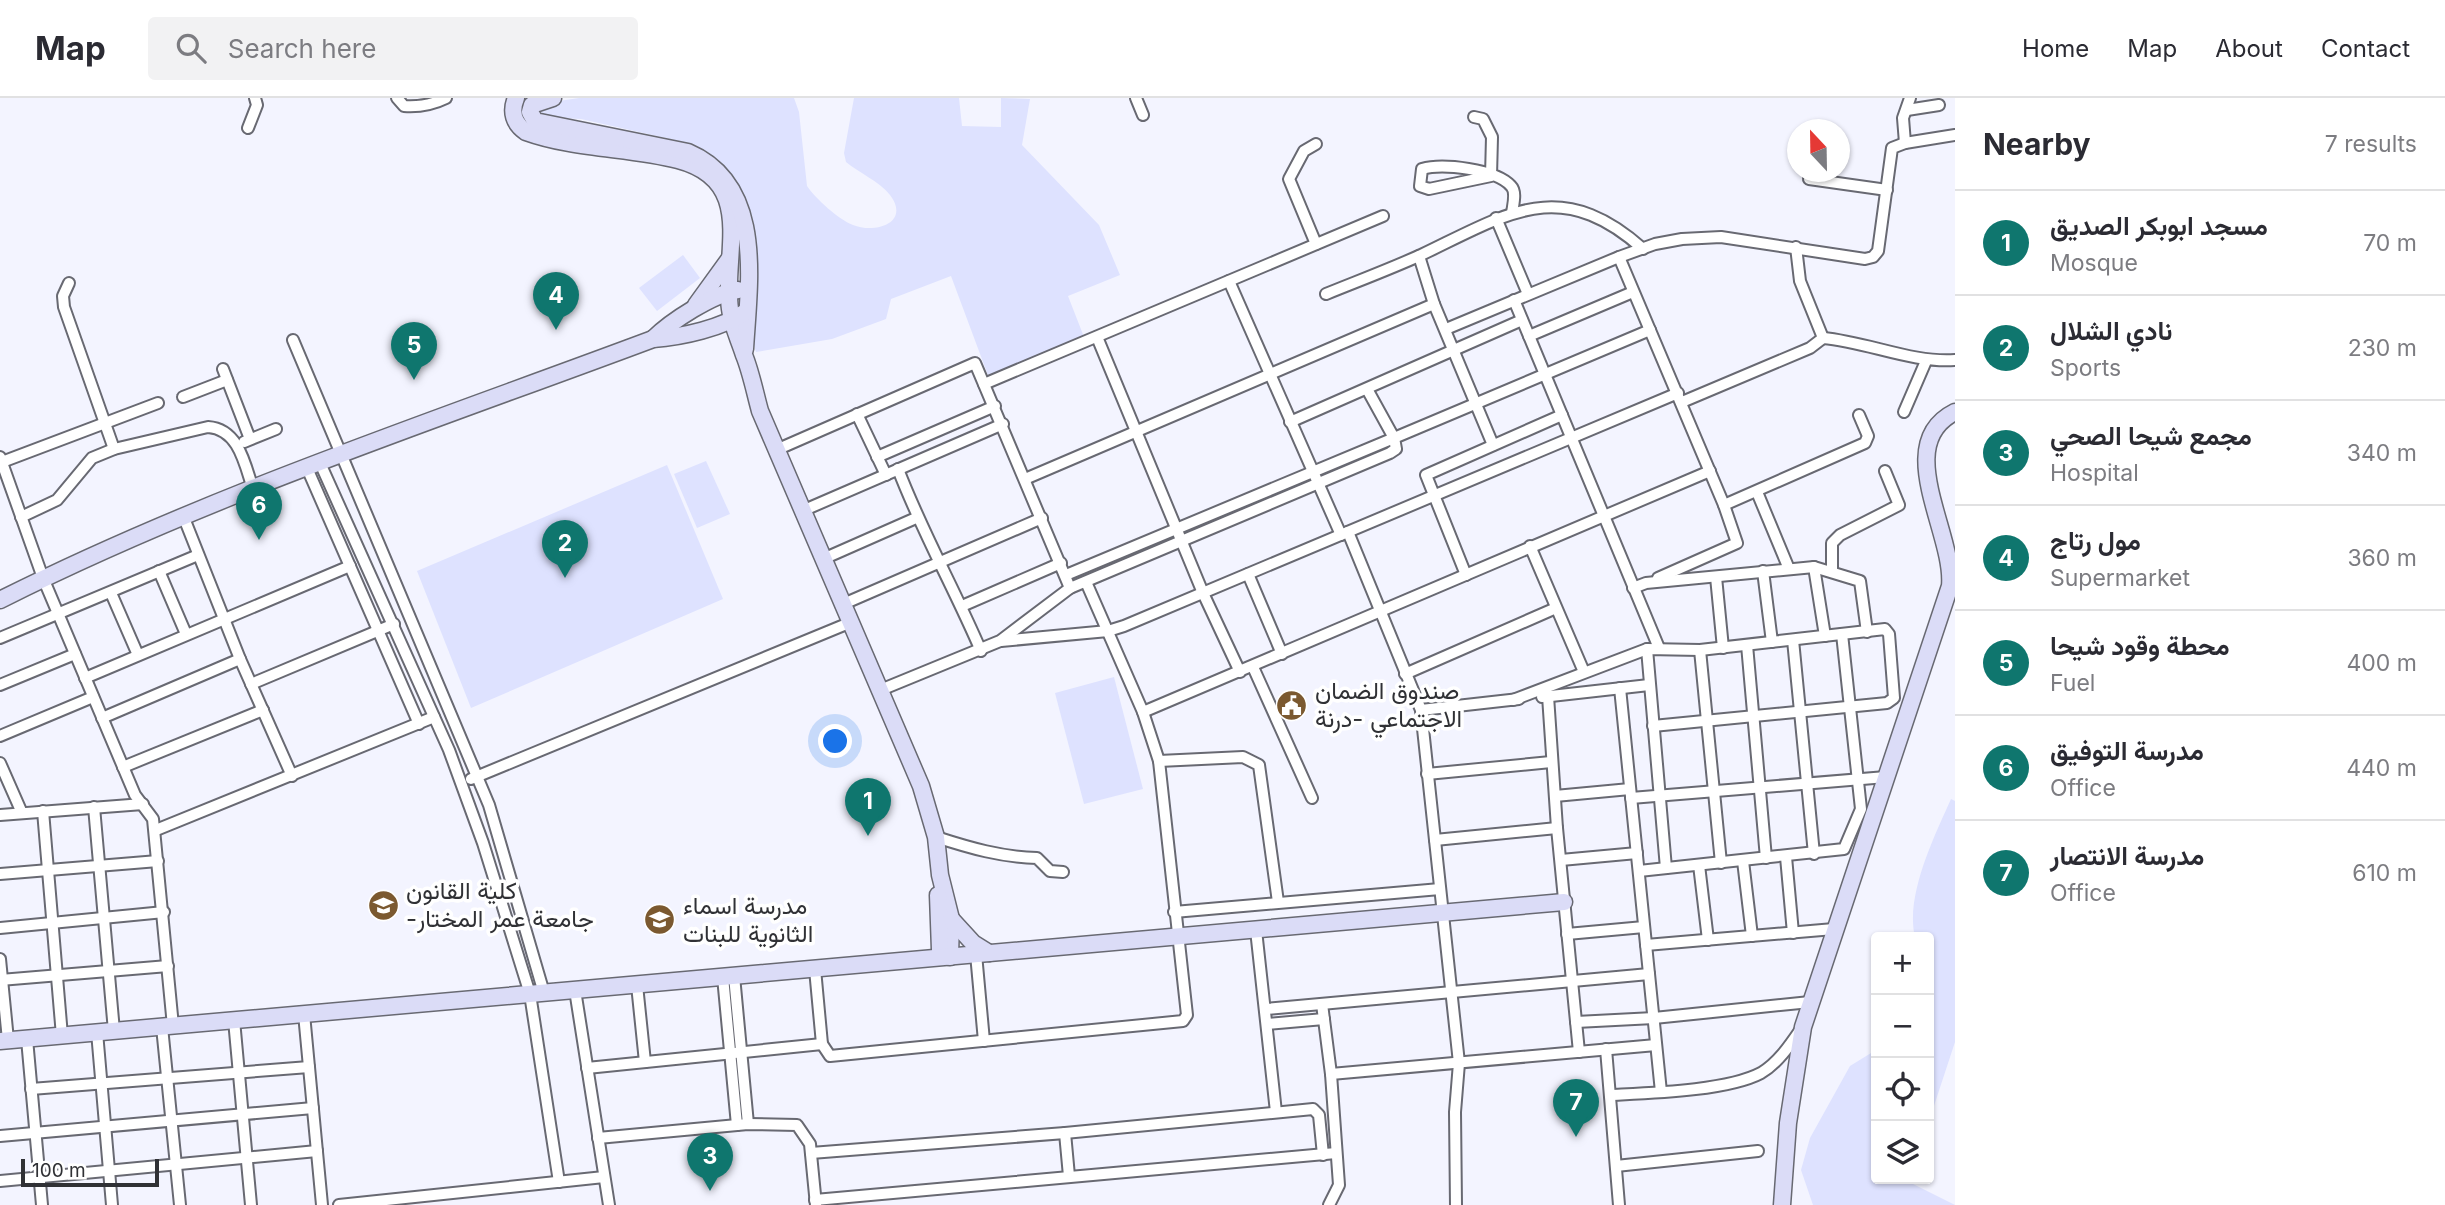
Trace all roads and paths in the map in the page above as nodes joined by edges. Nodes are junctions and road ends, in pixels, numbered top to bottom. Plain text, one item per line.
1 (256, 98) edge
2 (397, 98) edge
3 (446, 98) edge
4 (516, 98) edge
5 (554, 98) edge
6 (1136, 98) edge
7 (1909, 104) edge
8 (1938, 105) dead end
9 (1143, 115) dead end
10 (1474, 117) dead end
11 (247, 128) dead end
12 (1955, 135) edge
13 (1905, 143) junction
14 (1316, 144) dead end
15 (1491, 176) junction
16 (1830, 182) edge
17 (1887, 190) junction
18 (1512, 213) junction
19 (1383, 216) dead end
20 (1496, 218) junction
21 (1316, 244) junction
22 (1796, 247) junction
23 (1643, 249) junction
24 (733, 253) junction
25 (1419, 256) junction
26 (1619, 257) junction
27 (1229, 281) junction
28 (69, 283) dead end
29 (747, 291) junction
30 (730, 292) junction
31 (1633, 292) junction
32 (1326, 294) dead end
33 (1528, 294) junction
34 (1514, 300) junction
35 (1434, 304) junction
36 (747, 311) junction
37 (689, 313) junction
38 (731, 319) junction
39 (1522, 320) junction
40 (708, 327) junction
41 (1447, 329) junction
42 (1650, 330) junction
43 (1529, 336) junction
44 (1097, 337) junction
45 (1823, 338) junction
46 (653, 339) junction
47 (293, 340) dead end
48 (742, 349) junction
49 (1454, 350) junction
50 (1926, 360) junction
51 (1955, 360) edge
52 (1545, 375) junction
53 (1270, 377) junction
54 (985, 384) junction
55 (1367, 388) junction
56 (183, 397) dead end
57 (1680, 398) junction
58 (1474, 402) junction
59 (159, 403) dead end
60 (995, 406) junction
61 (1904, 412) dead end
62 (1955, 412) edge
63 (857, 414) junction
64 (1562, 415) junction
65 (1860, 415) dead end
66 (1290, 422) junction
67 (104, 423) junction
68 (1003, 424) junction
69 (276, 429) dead end
70 (1136, 434) junction
71 (1394, 438) junction
72 (1571, 438) junction
73 (250, 439) junction
74 (238, 444) junction
75 (1493, 445) junction
76 (114, 449) junction
77 (776, 450) junction
78 (341, 456) junction
79 (877, 457) junction
80 (1, 459) edge
81 (314, 466) junction
82 (898, 469) junction
83 (1710, 471) junction
84 (1885, 471) dead end
85 (1312, 472) junction
86 (886, 475) junction
87 (1026, 479) junction
88 (1317, 484) junction
89 (253, 489) junction
90 (1757, 492) junction
91 (1433, 496) junction
92 (1724, 505) junction
93 (802, 511) junction
94 (1603, 516) junction
95 (22, 517) junction
96 (184, 518) junction
97 (916, 518) junction
98 (1042, 518) junction
99 (1344, 533) junction
100 (1179, 536) junction
101 (1530, 547) junction
102 (198, 555) junction
103 (822, 559) junction
104 (939, 562) junction
105 (1061, 563) junction
106 (350, 566) junction
107 (1814, 567) junction
108 (1789, 569) junction
109 (159, 571) junction
110 (1763, 571) junction
111 (1832, 571) junction
112 (1248, 574) junction
113 (1066, 575) junction
114 (1466, 575) junction
115 (1716, 577) junction
116 (43, 578) junction
117 (1086, 582) junction
118 (1646, 583) junction
119 (1070, 588) junction
120 (1633, 588) junction
121 (111, 593) junction
122 (1203, 593) junction
123 (0, 600) edge
124 (841, 605) junction
125 (962, 607) junction
126 (1556, 608) junction
127 (1380, 612) junction
128 (59, 614) junction
129 (224, 619) junction
130 (849, 623) junction
131 (394, 624) junction
132 (378, 630) junction
133 (1108, 631) junction
134 (1867, 632) junction
135 (1842, 634) junction
136 (186, 635) junction
137 (1825, 636) junction
138 (0, 638) edge
139 (1793, 640) junction
140 (1000, 641) junction
141 (1772, 642) junction
142 (1747, 645) junction
143 (1723, 648) junction
144 (1647, 649) junction
145 (1659, 649) junction
146 (1700, 650) junction
147 (981, 651) junction
148 (75, 654) junction
149 (1282, 654) junction
150 (138, 655) junction
151 (240, 659) junction
152 (1253, 667) junction
153 (1240, 672) junction
154 (1584, 672) junction
155 (1405, 674) junction
156 (86, 678) junction
157 (251, 684) junction
158 (0, 685) edge
159 (1649, 685) junction
160 (1620, 688) junction
161 (878, 691) junction
162 (1548, 696) junction
163 (93, 697) junction
164 (1513, 700) junction
165 (1848, 706) junction
166 (262, 710) junction
167 (1421, 710) junction
168 (1800, 711) junction
169 (1143, 712) junction
170 (1754, 716) junction
171 (102, 718) junction
172 (434, 718) junction
173 (1707, 720) junction
174 (419, 724) junction
175 (1653, 726) junction
176 (0, 736) edge
177 (1159, 761) junction
178 (1551, 762) junction
179 (0, 763) edge
180 (123, 767) junction
181 (1427, 774) junction
182 (292, 776) junction
183 (478, 776) junction
184 (1886, 777) junction
185 (1855, 779) junction
186 (462, 783) junction
187 (1807, 783) junction
188 (1761, 787) junction
189 (1714, 791) junction
190 (1631, 794) junction
191 (1555, 796) junction
192 (1659, 796) junction
193 (1312, 798) dead end
194 (143, 804) junction
195 (94, 807) junction
196 (43, 811) junction
197 (22, 813) junction
198 (0, 815) edge
199 (1557, 828) junction
200 (156, 830) junction
201 (936, 836) junction
202 (1435, 840) junction
203 (1637, 853) junction
204 (1814, 854) junction
205 (1786, 857) junction
206 (1766, 859) junction
207 (1561, 860) junction
208 (158, 861) junction
209 (1743, 861) junction
210 (1721, 863) junction
211 (1699, 865) junction
212 (99, 866) junction
213 (1666, 868) junction
214 (48, 870) junction
215 (1639, 871) junction
216 (1063, 872) dead end
217 (0, 874) edge
218 (1440, 889) junction
219 (1278, 902) junction
220 (1564, 902) junction
221 (164, 912) junction
222 (1174, 912) junction
223 (1443, 913) junction
224 (103, 917) junction
225 (945, 918) junction
226 (53, 922) junction
227 (1644, 927) junction
228 (0, 928) edge
229 (1834, 929) junction
230 (1256, 930) junction
231 (1793, 933) junction
232 (1567, 934) junction
233 (1752, 936) junction
234 (1177, 937) junction
235 (1708, 940) junction
236 (1646, 945) junction
237 (983, 954) junction
238 (945, 957) junction
239 (0, 959) edge
240 (918, 960) junction
241 (168, 967) junction
242 (816, 969) junction
243 (107, 972) junction
244 (1649, 974) junction
245 (57, 977) junction
246 (728, 977) junction
247 (1, 980) edge
248 (1572, 981) junction
249 (637, 985) junction
250 (575, 990) junction
251 (1452, 992) junction
252 (537, 993) junction
253 (1810, 1002) junction
254 (1322, 1004) junction
255 (1266, 1009) junction
256 (304, 1014) junction
257 (1324, 1018) junction
258 (1654, 1018) junction
259 (234, 1020) junction
260 (1576, 1022) junction
261 (1267, 1024) junction
262 (168, 1026) junction
263 (1803, 1027) junction
264 (114, 1031) junction
265 (97, 1032) junction
266 (62, 1035) junction
267 (27, 1039) junction
268 (4, 1041) edge
269 (984, 1041) junction
270 (822, 1044) junction
271 (1656, 1045) junction
272 (1606, 1049) junction
273 (1579, 1052) junction
274 (735, 1053) junction
275 (645, 1062) junction
276 (1459, 1063) junction
277 (309, 1067) junction
278 (587, 1068) junction
279 (239, 1073) junction
280 (1331, 1074) junction
281 (167, 1078) junction
282 (102, 1084) junction
283 (32, 1089) junction
284 (1661, 1092) junction
285 (1610, 1095) junction
286 (313, 1108) junction
287 (1276, 1112) junction
288 (243, 1115) junction
289 (171, 1121) junction
290 (743, 1124) junction
291 (106, 1127) junction
292 (35, 1133) junction
293 (1065, 1133) junction
294 (0, 1136) edge
295 (598, 1138) junction
296 (317, 1151) junction
297 (1758, 1151) dead end
298 (811, 1153) junction
299 (1336, 1153) junction
300 (1323, 1154) junction
301 (247, 1158) junction
302 (176, 1164) junction
303 (1616, 1166) junction
304 (109, 1170) junction
305 (1069, 1176) junction
306 (39, 1177) junction
307 (604, 1177) junction
308 (0, 1181) edge
309 (559, 1182) junction
310 (468, 1191) junction
311 (389, 1202) edge
312 (816, 1203) edge
313 (42, 1205) edge
314 (112, 1205) edge
315 (180, 1205) edge
316 (251, 1205) edge
317 (321, 1205) edge
318 (339, 1205) edge
319 (469, 1205) edge
320 (609, 1205) edge
321 (1329, 1205) edge
322 (1456, 1205) edge
323 (1619, 1205) edge
324 (1782, 1205) edge

1 - 11 street
2 - 3 street
4 - 24 street
5 - 29 street
6 - 9 street
7 - 8 street
7 - 13 street
10 - 15 street
12 - 13 street
13 - 17 street
14 - 21 street
15 - 15 street
15 - 18 street
16 - 17 street
17 - 22 street
18 - 20 street
18 - 23 street
19 - 21 street
20 - 25 street
20 - 33 street
21 - 27 street
22 - 23 street
22 - 45 street
23 - 26 street
24 - 30 street
24 - 37 street
25 - 32 street
25 - 35 street
26 - 31 street
26 - 33 street
27 - 44 street
27 - 53 street
28 - 67 street
29 - 30 street
29 - 36 street
30 - 37 street
30 - 38 street
31 - 42 street
31 - 43 street
33 - 34 street
34 - 39 street
34 - 41 street
35 - 41 street
35 - 53 street
36 - 38 street
36 - 48 street
37 - 46 street
38 - 40 street
38 - 48 street
39 - 43 street
39 - 49 street
40 - 46 street
40 - 48 street
41 - 49 street
42 - 52 street
42 - 57 street
43 - 52 street
44 - 54 street
44 - 70 street
45 - 50 street
45 - 57 street
46 - 78 street
47 - 78 street
48 - 77 street
49 - 55 street
49 - 58 street
50 - 51 street
50 - 61 street
52 - 58 street
52 - 64 street
53 - 66 street
53 - 70 street
54 - 60 street
54 - 63 street
55 - 66 street
55 - 71 street
56 - 73 street
57 - 72 street
57 - 83 street
58 - 71 street
58 - 75 street
59 - 67 street
60 - 68 street
60 - 79 street
62 - 184 street
63 - 77 street
63 - 79 street
64 - 72 street
64 - 75 street
65 - 90 street
66 - 85 street
67 - 76 street
67 - 80 street
68 - 82 street
68 - 87 street
69 - 73 street
70 - 87 street
70 - 100 street
71 - 85 street
71 - 88 street
72 - 91 street
72 - 94 street
73 - 74 street
74 - 76 street
74 - 89 street
75 - 91 street
76 - 95 street
77 - 93 street
78 - 81 street
78 - 183 street
79 - 86 street
80 - 95 street
81 - 89 street
81 - 106 street
81 - 131 street
82 - 86 street
82 - 97 street
83 - 92 street
83 - 94 street
84 - 111 street
85 - 88 street
85 - 100 street
86 - 93 street
87 - 98 street
88 - 99 street
88 - 100 street
89 - 96 street
90 - 92 street
90 - 108 street
91 - 99 street
91 - 114 street
92 - 118 street
93 - 103 street
94 - 101 street
94 - 120 street
95 - 116 street
96 - 102 street
96 - 116 street
97 - 103 street
97 - 104 street
98 - 104 street
98 - 105 street
99 - 112 street
99 - 127 street
100 - 113 street
100 - 117 street
100 - 122 street
101 - 114 street
101 - 126 street
102 - 109 street
102 - 129 street
103 - 124 street
104 - 124 street
104 - 125 street
105 - 113 street
105 - 125 street
106 - 129 street
106 - 132 street
107 - 108 street
107 - 111 street
107 - 137 street
108 - 110 street
109 - 121 street
109 - 136 street
110 - 115 street
110 - 141 street
111 - 134 street
112 - 122 street
112 - 149 street
113 - 119 street
114 - 127 street
115 - 118 street
115 - 143 street
116 - 123 street
116 - 128 street
117 - 119 street
117 - 133 street
118 - 120 street
119 - 140 street
120 - 145 street
121 - 128 street
121 - 150 street
122 - 133 street
122 - 153 street
124 - 130 street
125 - 147 street
126 - 154 street
126 - 155 street
127 - 149 street
127 - 155 street
128 - 138 street
128 - 148 street
129 - 136 street
129 - 151 street
130 - 161 street
130 - 183 street
131 - 132 street
131 - 172 street
132 - 157 street
132 - 174 street
133 - 140 street
133 - 169 street
134 - 135 street
134 - 165 street
135 - 137 street
135 - 165 street
136 - 150 street
137 - 139 street
139 - 141 street
139 - 168 street
140 - 147 street
141 - 142 street
142 - 143 street
142 - 170 street
143 - 146 street
144 - 145 street
144 - 154 street
144 - 159 street
145 - 146 street
146 - 173 street
147 - 161 street
148 - 156 street
148 - 158 street
149 - 152 street
150 - 156 street
151 - 157 street
151 - 171 street
152 - 153 street
152 - 193 street
153 - 169 street
154 - 164 street
155 - 167 street
156 - 163 street
157 - 166 street
159 - 160 street
159 - 175 street
160 - 162 street
160 - 190 street
161 - 201 street
162 - 164 street
162 - 178 street
163 - 171 street
163 - 176 street
164 - 167 street
165 - 168 street
165 - 185 street
166 - 180 street
166 - 182 street
167 - 181 street
168 - 170 street
168 - 187 street
169 - 177 street
170 - 173 street
170 - 188 street
171 - 180 street
172 - 174 street
172 - 186 street
173 - 175 street
173 - 189 street
174 - 182 street
175 - 192 street
177 - 219 street
177 - 222 street
178 - 181 street
178 - 191 street
179 - 197 street
180 - 194 street
181 - 202 street
182 - 200 street
183 - 186 street
183 - 252 street
184 - 185 street
184 - 229 street
185 - 187 street
185 - 204 street
186 - 252 street
187 - 188 street
187 - 204 street
188 - 189 street
188 - 206 street
189 - 192 street
189 - 210 street
190 - 191 street
190 - 192 street
190 - 203 street
191 - 199 street
192 - 213 street
194 - 195 street
194 - 200 street
195 - 196 street
195 - 212 street
196 - 197 street
196 - 214 street
197 - 198 street
199 - 202 street
199 - 207 street
200 - 208 street
201 - 216 street
201 - 225 street
202 - 218 street
203 - 207 street
203 - 215 street
204 - 205 street
205 - 206 street
205 - 231 street
206 - 209 street
207 - 220 street
208 - 212 street
208 - 221 street
209 - 210 street
209 - 233 street
210 - 211 street
211 - 213 street
211 - 235 street
212 - 214 street
212 - 224 street
213 - 215 street
214 - 217 street
214 - 226 street
215 - 227 street
218 - 219 street
218 - 223 street
219 - 222 street
220 - 223 street
220 - 232 street
221 - 224 street
221 - 241 street
222 - 234 street
223 - 230 street
223 - 251 street
224 - 226 street
224 - 243 street
225 - 237 street
225 - 238 street
225 - 240 street
226 - 228 street
226 - 245 street
227 - 232 street
227 - 236 street
229 - 231 street
229 - 253 street
230 - 234 street
230 - 255 street
231 - 233 street
232 - 248 street
233 - 235 street
234 - 237 street
234 - 269 street
235 - 236 street
236 - 244 street
237 - 238 street
237 - 269 street
238 - 240 street
239 - 247 street
240 - 242 street
241 - 243 street
241 - 262 street
242 - 246 street
242 - 270 street
243 - 245 street
243 - 264 street
244 - 248 street
244 - 258 street
245 - 247 street
245 - 266 street
246 - 249 street
246 - 274 street
247 - 268 street
248 - 251 street
248 - 260 street
249 - 250 street
249 - 275 street
250 - 252 street
250 - 278 street
251 - 254 street
251 - 276 street
252 - 256 street
252 - 309 street
253 - 258 street
253 - 263 street
254 - 255 street
254 - 257 street
255 - 261 street
256 - 259 street
256 - 277 street
257 - 261 street
257 - 280 street
258 - 260 street
258 - 271 street
259 - 262 street
259 - 279 street
260 - 273 street
261 - 287 street
262 - 264 street
262 - 281 street
263 - 284 street
263 - 324 street
264 - 265 street
265 - 266 street
265 - 282 street
266 - 267 street
267 - 268 street
267 - 283 street
269 - 270 street
270 - 274 street
271 - 272 street
271 - 284 street
272 - 273 street
272 - 285 street
273 - 276 street
274 - 275 street
274 - 290 street
275 - 278 street
276 - 280 street
276 - 322 street
277 - 279 street
277 - 286 street
278 - 295 street
279 - 281 street
279 - 288 street
280 - 299 street
281 - 282 street
281 - 289 street
282 - 283 street
282 - 291 street
283 - 292 street
284 - 285 street
285 - 303 street
286 - 288 street
286 - 296 street
287 - 293 street
287 - 300 street
288 - 289 street
288 - 301 street
289 - 291 street
289 - 302 street
290 - 295 street
290 - 298 street
291 - 292 street
291 - 304 street
292 - 294 street
292 - 306 street
293 - 298 street
293 - 305 street
295 - 307 street
296 - 301 street
296 - 317 street
297 - 303 street
298 - 312 street
299 - 300 street
299 - 321 street
300 - 305 street
301 - 302 street
301 - 316 street
302 - 304 street
302 - 315 street
303 - 323 street
304 - 306 street
304 - 314 street
305 - 312 street
306 - 308 street
306 - 313 street
307 - 309 street
307 - 320 street
309 - 310 street
310 - 311 street
310 - 319 street
311 - 318 street

